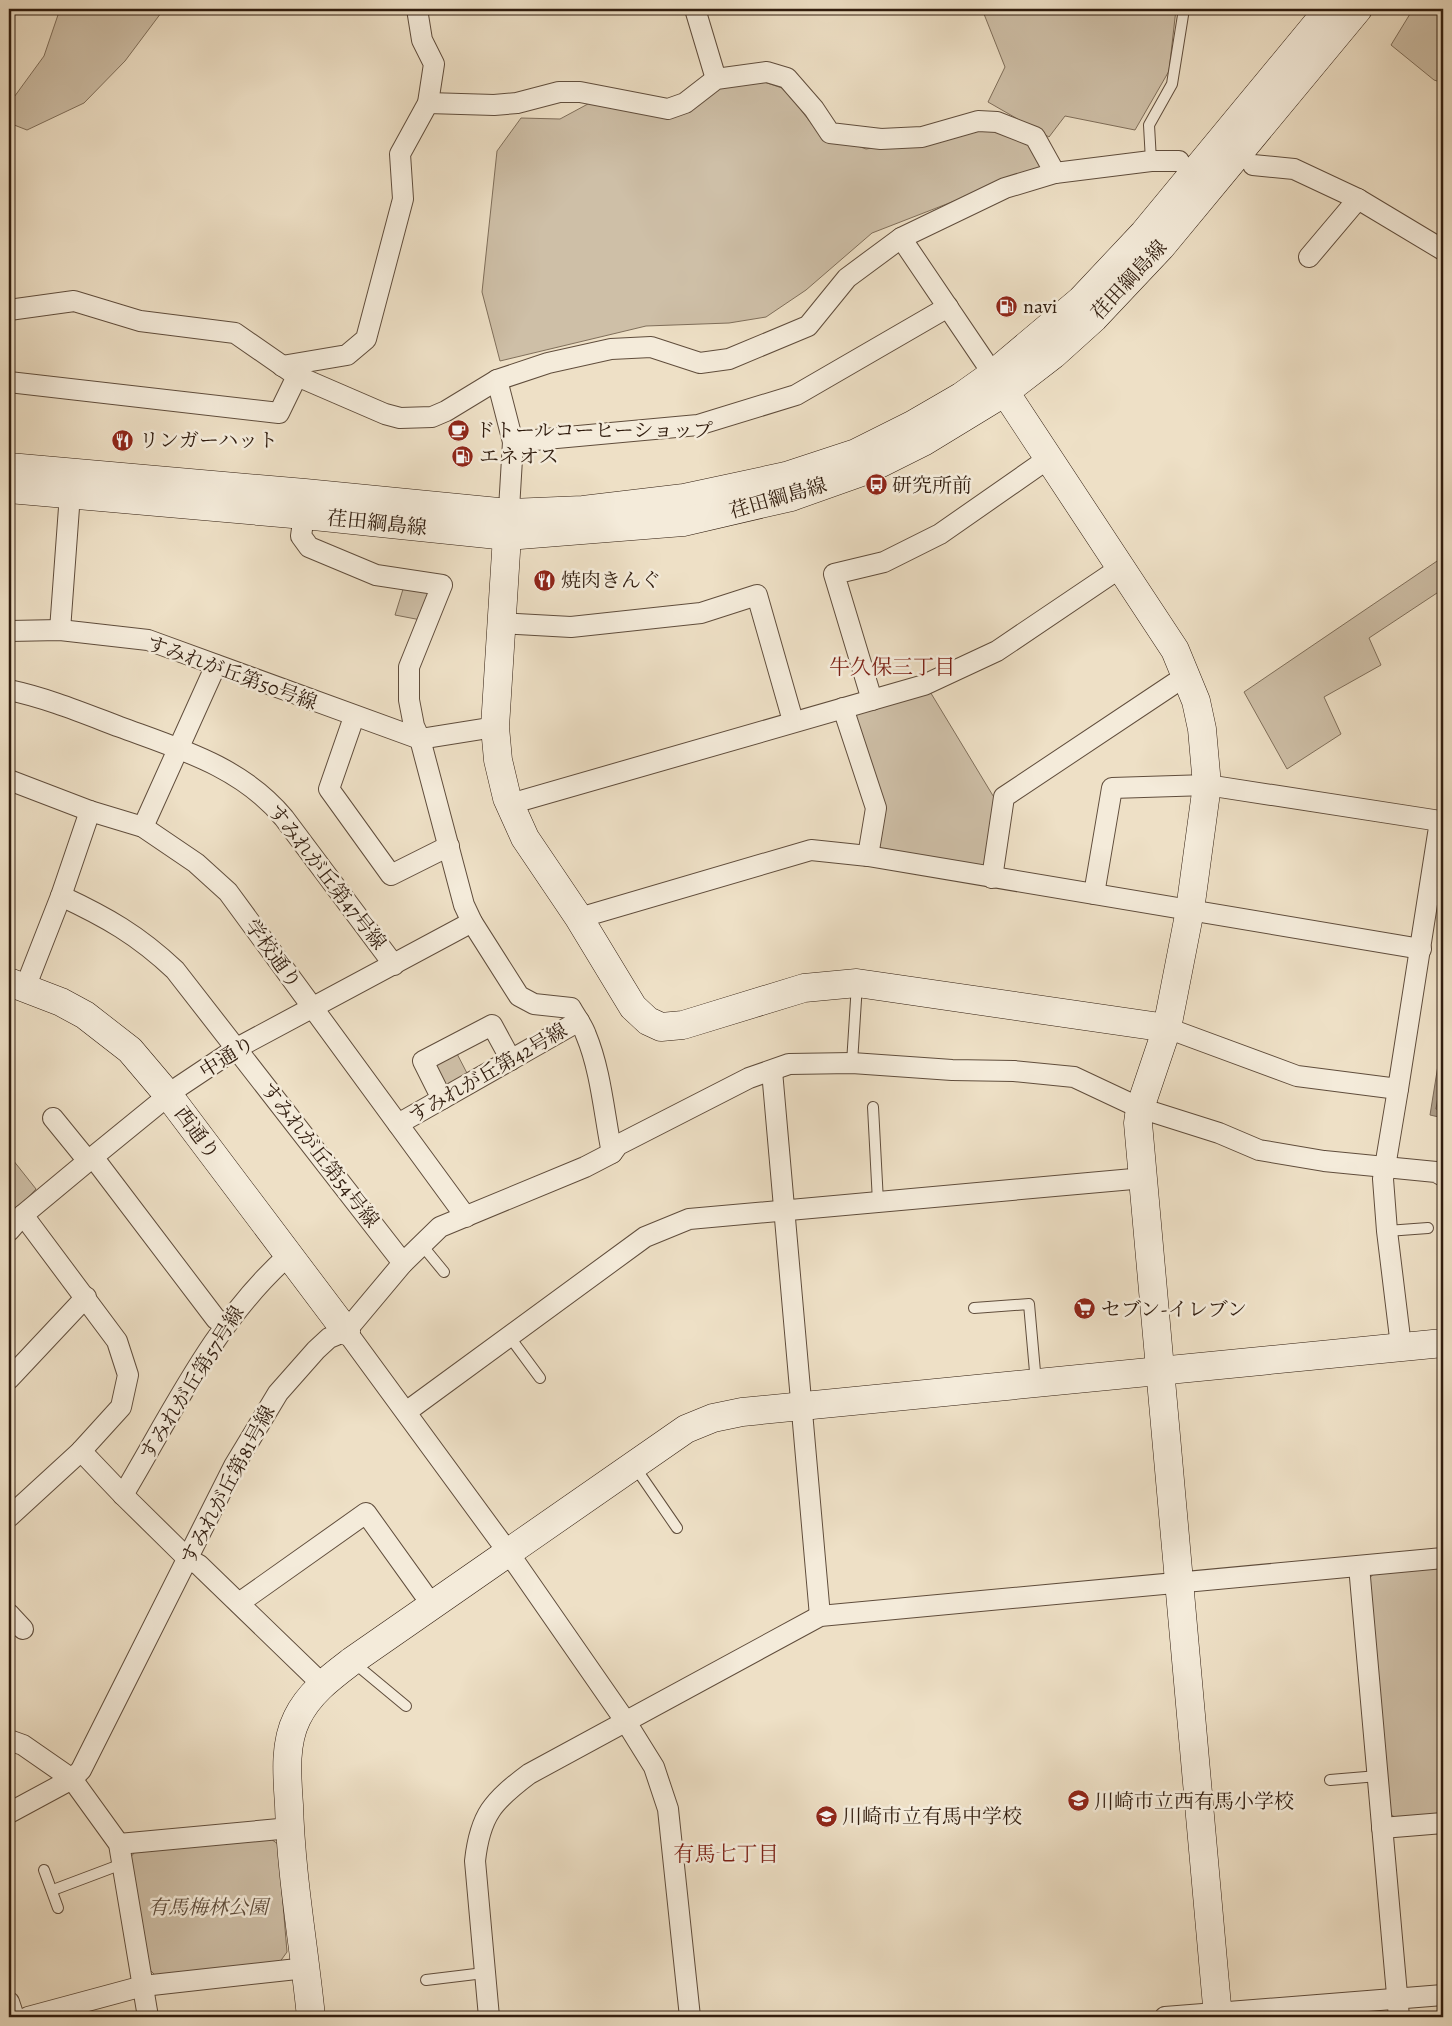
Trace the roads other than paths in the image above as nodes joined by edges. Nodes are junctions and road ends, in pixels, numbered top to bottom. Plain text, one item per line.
1 (417, 9) edge
2 (695, 9) edge
3 (1184, 9) edge
4 (1329, 9) edge
5 (1358, 9) edge
6 (716, 79) junction
7 (428, 103) junction
8 (1179, 161) dead end
9 (1151, 162) junction
10 (1252, 165) dead end
11 (1055, 173) junction
12 (1358, 198) junction
13 (901, 238) junction
14 (1443, 250) edge
15 (1308, 257) dead end
16 (948, 307) junction
17 (9, 310) edge
18 (290, 371) junction
19 (497, 380) junction
20 (9, 382) edge
21 (999, 383) junction
22 (513, 442) junction
23 (1049, 458) junction
24 (9, 468) edge
25 (9, 489) edge
26 (70, 494) junction
27 (304, 515) junction
28 (509, 525) junction
29 (1120, 568) junction
30 (501, 623) junction
31 (60, 630) junction
32 (9, 631) edge
33 (216, 665) junction
34 (1187, 674) junction
35 (9, 690) edge
36 (872, 700) junction
37 (843, 708) junction
38 (354, 717) junction
39 (792, 721) junction
40 (496, 727) junction
41 (420, 739) junction
42 (178, 748) junction
43 (9, 780) edge
44 (1207, 785) junction
45 (510, 804) junction
46 (90, 811) junction
47 (143, 827) junction
48 (449, 846) junction
49 (868, 856) junction
50 (992, 878) junction
51 (1094, 894) junction
52 (61, 896) junction
53 (1190, 910) junction
54 (579, 918) junction
55 (472, 922) junction
56 (1421, 949) junction
57 (394, 965) junction
58 (857, 983) junction
59 (17, 985) edge
60 (313, 1009) junction
61 (579, 1021) junction
62 (1167, 1028) junction
63 (236, 1048) junction
64 (511, 1060) junction
65 (852, 1063) junction
66 (772, 1071) junction
67 (1398, 1089) junction
68 (169, 1096) junction
69 (442, 1099) junction
70 (873, 1107) dead end
71 (1140, 1108) junction
72 (53, 1118) dead end
73 (398, 1124) junction
74 (612, 1152) junction
75 (90, 1159) junction
76 (1384, 1167) junction
77 (1443, 1176) edge
78 (1144, 1178) junction
79 (878, 1202) junction
80 (785, 1210) junction
81 (23, 1215) junction
82 (466, 1217) junction
83 (1428, 1228) dead end
84 (9, 1230) edge
85 (1387, 1231) junction
86 (421, 1244) junction
87 (289, 1255) junction
88 (403, 1262) junction
89 (444, 1272) dead end
90 (86, 1298) junction
91 (974, 1308) dead end
92 (225, 1324) junction
93 (346, 1331) junction
94 (509, 1336) junction
95 (1443, 1343) edge
96 (1401, 1346) junction
97 (1161, 1371) junction
98 (540, 1378) dead end
99 (9, 1379) edge
100 (1036, 1384) junction
101 (803, 1408) junction
102 (406, 1412) junction
103 (80, 1450) junction
104 (634, 1465) junction
105 (122, 1495) junction
106 (9, 1517) edge
107 (677, 1528) dead end
108 (508, 1552) junction
109 (1443, 1558) edge
110 (188, 1559) junction
111 (1359, 1566) junction
112 (1180, 1582) junction
113 (239, 1603) junction
114 (432, 1605) junction
115 (9, 1614) edge
116 (820, 1616) junction
117 (23, 1629) dead end
118 (352, 1661) junction
119 (322, 1684) junction
120 (406, 1706) dead end
121 (626, 1722) junction
122 (9, 1740) edge
123 (1378, 1776) junction
124 (72, 1779) junction
125 (1330, 1780) dead end
126 (9, 1813) edge
127 (1443, 1823) edge
128 (290, 1828) junction
129 (1382, 1828) junction
130 (119, 1844) junction
131 (122, 1864) junction
132 (44, 1870) dead end
133 (53, 1890) junction
134 (58, 1908) dead end
135 (306, 1968) junction
136 (484, 1973) junction
137 (426, 1980) dead end
138 (143, 1986) junction
139 (1443, 1995) edge
140 (9, 2002) edge
141 (1398, 2007) edge
142 (1218, 2015) edge
143 (14, 2017) edge
144 (28, 2017) edge
145 (148, 2017) edge
146 (311, 2017) edge
147 (489, 2017) edge
148 (690, 2017) edge
149 (1165, 2017) edge

1 - 7 street
2 - 6 street
3 - 9 lane
4 - 21 street, 荏田綱島線
5 - 21 street, 荏田綱島線
6 - 7 street
6 - 11 street
7 - 18 street
8 - 9 street
9 - 11 street
10 - 12 street
11 - 13 street
12 - 14 street
12 - 15 street
13 - 16 street
13 - 19 street
16 - 21 street
16 - 22 street
17 - 18 street
18 - 19 street
18 - 20 street
19 - 22 street
21 - 23 street
21 - 28 street, 荏田綱島線
22 - 28 street
23 - 29 street
23 - 36 street
24 - 28 street, 荏田綱島線
25 - 26 street, 荏田綱島線
26 - 27 street, 荏田綱島線
26 - 31 street
27 - 28 street, 荏田綱島線
27 - 41 street
28 - 30 street
29 - 34 street
29 - 36 street
30 - 39 street
30 - 40 street
31 - 32 street, すみれが丘第50号線
31 - 33 street, すみれが丘第50号線
33 - 38 street, すみれが丘第50号線
33 - 42 street
34 - 44 street
34 - 50 street
35 - 42 street, すみれが丘第47号線
36 - 37 street
37 - 39 street
37 - 49 street
38 - 41 street, すみれが丘第50号線
38 - 48 street
39 - 45 street
40 - 41 street
40 - 45 street
41 - 48 street
42 - 47 street
42 - 57 street, すみれが丘第47号線
43 - 46 street, 学校通り
44 - 51 street
44 - 53 street
44 - 56 street
45 - 54 street
46 - 47 street, 学校通り
46 - 52 street
47 - 60 street, 学校通り
48 - 55 street
49 - 50 street
49 - 54 street
50 - 51 street
51 - 53 street
52 - 59 street
52 - 63 street, すみれが丘第54号線
53 - 56 street
53 - 62 street
54 - 58 street
55 - 57 street, 中通り
55 - 61 street
56 - 67 street
57 - 60 street, 中通り
58 - 62 street
58 - 65 lane
59 - 68 street, 西通り
60 - 63 street, 中通り
60 - 73 street, 学校通り
61 - 64 street, すみれが丘第42号線
61 - 74 street
62 - 67 street
62 - 71 street
63 - 68 street, 中通り
63 - 88 street, すみれが丘第54号線
64 - 69 street, すみれが丘第42号線
64 - 69 street
65 - 66 street, すみれが丘第81号線
65 - 71 street, すみれが丘第81号線
66 - 74 street, すみれが丘第81号線
66 - 80 street
67 - 76 street
68 - 75 street, 中通り
68 - 87 street, 西通り
69 - 73 street, すみれが丘第42号線
70 - 79 lane
71 - 76 street, すみれが丘第81号線
71 - 78 street
72 - 75 street
73 - 82 street, 学校通り
74 - 82 street, すみれが丘第81号線
75 - 81 street, 中通り
75 - 92 street
76 - 77 street, すみれが丘第81号線
76 - 85 street
78 - 79 street
78 - 97 street
79 - 80 street
80 - 94 street
80 - 101 street
81 - 84 street, 中通り
81 - 90 street
82 - 86 street, すみれが丘第81号線
83 - 85 lane
85 - 96 street
86 - 88 street, すみれが丘第81号線
86 - 89 lane
87 - 92 street, すみれが丘第57号線
87 - 93 street, 西通り
88 - 93 street, すみれが丘第81号線
90 - 99 street
90 - 103 street
91 - 100 lane
92 - 105 street, すみれが丘第57号線
93 - 102 street
93 - 110 street, すみれが丘第81号線
94 - 98 lane
94 - 102 street
95 - 96 street
96 - 97 street
97 - 100 street
97 - 112 street
100 - 101 street
101 - 104 street
101 - 116 street
102 - 108 street
103 - 105 street
103 - 106 street
104 - 107 lane
104 - 108 street
105 - 110 street
108 - 114 street
108 - 121 street
109 - 111 street
110 - 113 street
110 - 124 street, すみれが丘第81号線
111 - 112 street
111 - 123 street
112 - 116 street
112 - 142 street
113 - 114 street
113 - 119 street
114 - 118 street
115 - 117 street
116 - 121 street
118 - 119 street
118 - 120 lane
119 - 128 street
121 - 136 street
121 - 148 street
122 - 124 street
123 - 125 lane
123 - 129 street
124 - 126 street, すみれが丘第81号線
124 - 130 street
127 - 129 street
128 - 130 street
128 - 135 street
129 - 141 street
130 - 131 street
131 - 133 lane
131 - 138 street
132 - 133 lane
133 - 134 lane
135 - 138 street
135 - 146 street
136 - 137 lane
136 - 147 street
138 - 144 street
138 - 145 street
139 - 141 street
140 - 143 street
141 - 142 street
142 - 149 street

